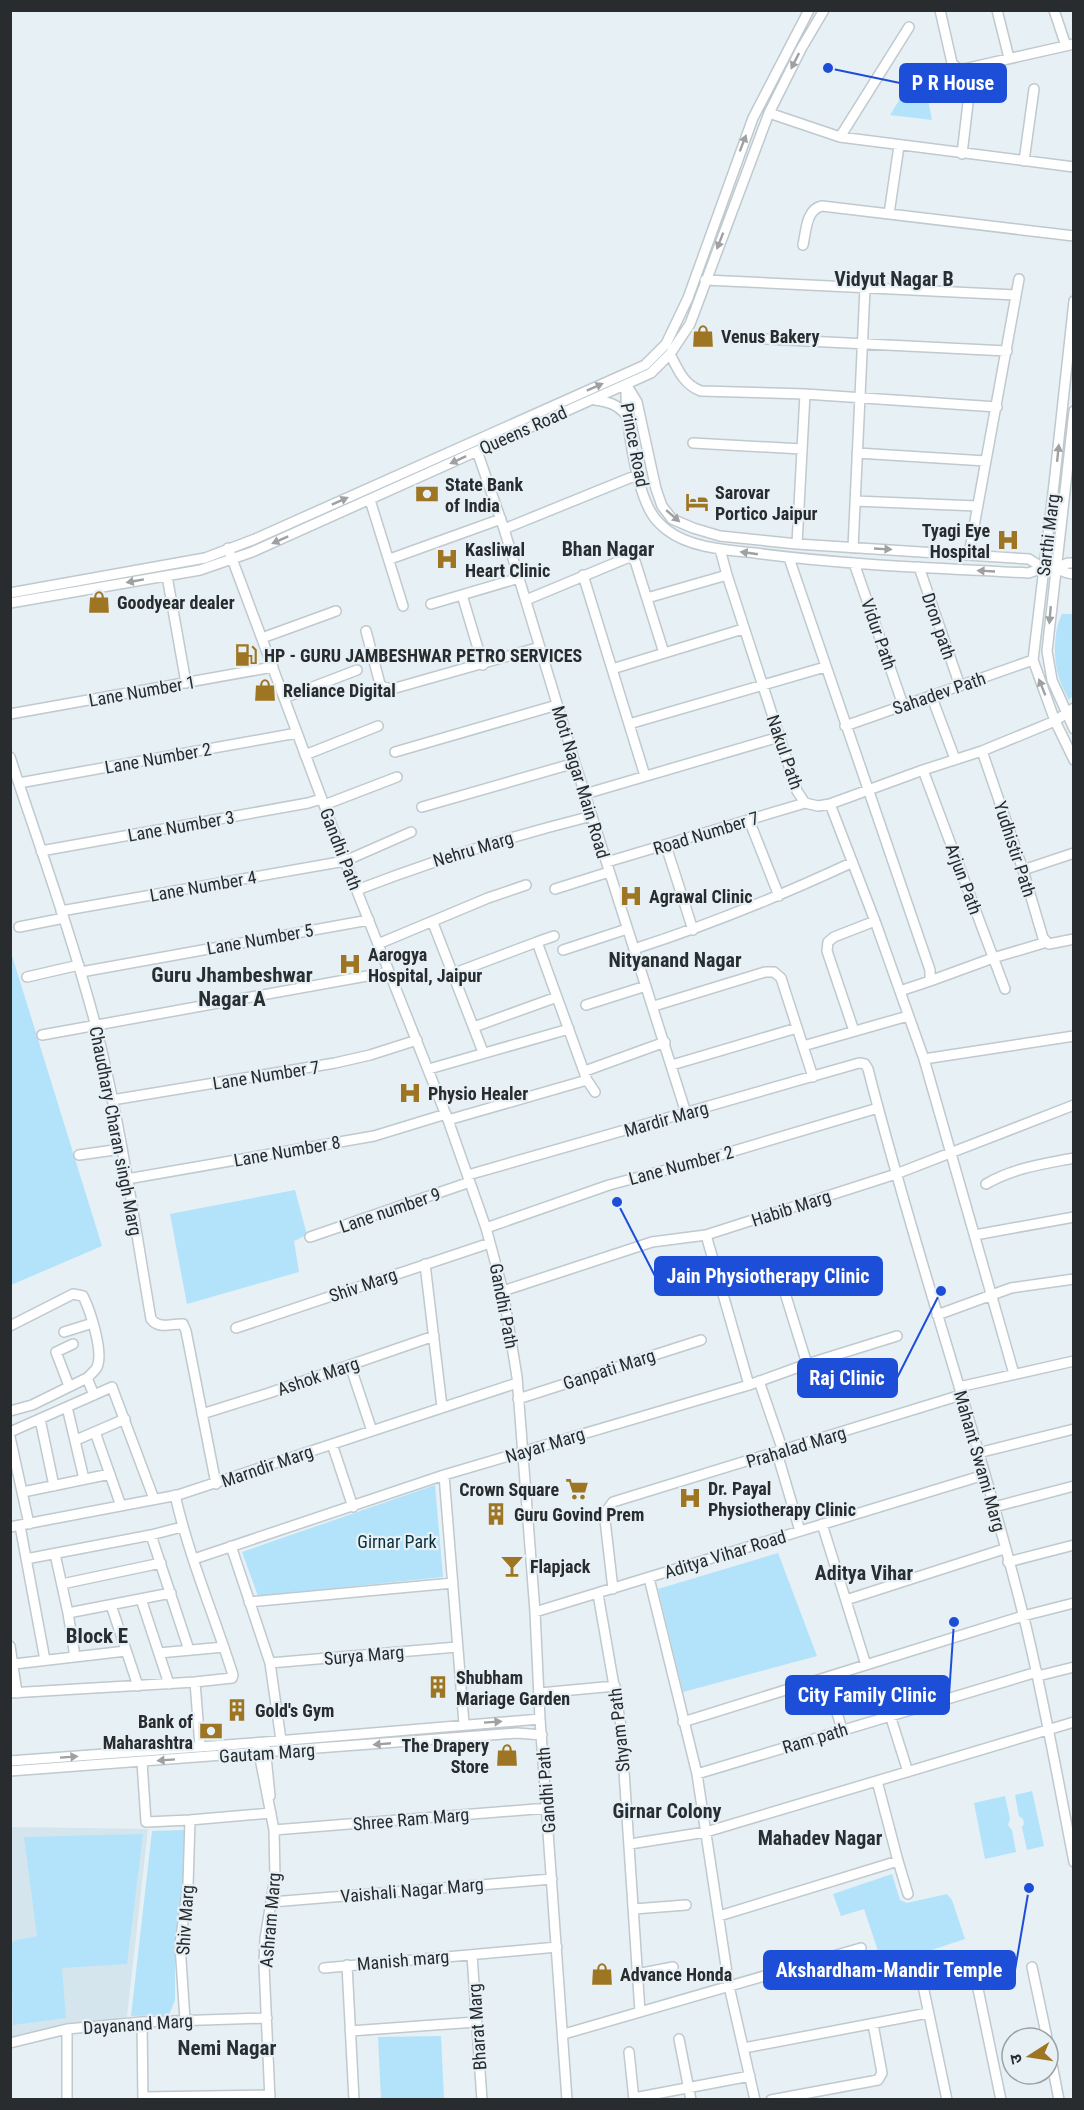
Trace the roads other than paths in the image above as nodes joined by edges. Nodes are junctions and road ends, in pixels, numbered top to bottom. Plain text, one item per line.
1 (809, 10) edge
2 (824, 10) edge
3 (940, 10) edge
4 (997, 10) edge
5 (1054, 10) edge
6 (909, 27) dead end
7 (1070, 45) edge
8 (1009, 58) junction
9 (1034, 88) dead end
10 (968, 103) dead end
11 (769, 113) junction
12 (840, 137) junction
13 (899, 146) junction
14 (962, 153) junction
15 (1024, 161) junction
16 (1074, 167) edge
17 (730, 177) junction
18 (743, 181) junction
19 (890, 214) junction
20 (1074, 237) edge
21 (803, 245) dead end
22 (1019, 279) dead end
23 (705, 280) junction
24 (865, 288) junction
25 (1016, 295) junction
26 (1074, 301) edge
27 (728, 337) dead end
28 (862, 343) junction
29 (1006, 351) junction
30 (670, 354) junction
31 (622, 374) junction
32 (644, 376) junction
33 (626, 385) junction
34 (1069, 386) edge
35 (805, 394) junction
36 (860, 398) junction
37 (593, 400) junction
38 (637, 402) junction
39 (997, 407) junction
40 (1074, 411) edge
41 (628, 417) junction
42 (693, 443) dead end
43 (802, 449) junction
44 (477, 451) junction
45 (857, 453) junction
46 (986, 461) junction
47 (637, 475) junction
48 (1069, 493) edge
49 (370, 500) junction
50 (855, 501) junction
51 (977, 506) junction
52 (501, 519) junction
53 (504, 529) junction
54 (797, 544) junction
55 (228, 548) junction
56 (853, 548) junction
57 (720, 549) junction
58 (969, 554) junction
59 (789, 558) junction
60 (232, 559) junction
61 (390, 559) junction
62 (854, 563) junction
63 (1074, 563) edge
64 (919, 567) junction
65 (1043, 568) junction
66 (1056, 568) junction
67 (1074, 574) edge
68 (583, 575) junction
69 (726, 575) junction
70 (167, 576) junction
71 (519, 578) junction
72 (10, 593) edge
73 (462, 595) junction
74 (647, 598) junction
75 (526, 600) junction
76 (10, 603) edge
77 (431, 604) dead end
78 (403, 606) dead end
79 (336, 610) dead end
80 (743, 629) junction
81 (366, 631) dead end
82 (262, 638) junction
83 (540, 647) junction
84 (664, 653) junction
85 (1033, 660) junction
86 (483, 665) junction
87 (273, 667) junction
88 (825, 667) junction
89 (612, 669) junction
90 (357, 670) dead end
91 (186, 684) junction
92 (762, 685) junction
93 (960, 686) junction
94 (931, 695) junction
95 (284, 698) junction
96 (557, 705) junction
97 (903, 705) junction
98 (1071, 711) edge
99 (10, 714) edge
100 (1055, 721) junction
101 (629, 724) junction
102 (378, 726) dead end
103 (845, 726) junction
104 (1074, 729) edge
105 (297, 733) junction
106 (779, 737) junction
107 (982, 751) junction
108 (395, 752) dead end
109 (305, 755) junction
110 (10, 757) edge
111 (955, 759) junction
112 (1074, 760) edge
113 (575, 763) junction
114 (923, 770) junction
115 (645, 776) junction
116 (397, 777) dead end
117 (19, 783) junction
118 (867, 789) junction
119 (585, 794) junction
120 (323, 802) junction
121 (805, 803) junction
122 (830, 804) junction
123 (422, 807) dead end
124 (592, 816) junction
125 (749, 820) junction
126 (411, 832) dead end
127 (666, 846) junction
128 (41, 851) junction
129 (1074, 853) edge
130 (345, 861) junction
131 (851, 863) junction
132 (608, 867) junction
133 (1023, 870) junction
134 (526, 885) dead end
135 (555, 889) dead end
136 (357, 890) junction
137 (779, 896) junction
138 (63, 914) junction
139 (369, 920) junction
140 (875, 921) junction
141 (433, 923) junction
142 (20, 927) dead end
143 (627, 929) junction
144 (693, 930) junction
145 (554, 936) dead end
146 (1074, 939) edge
147 (537, 942) junction
148 (1048, 943) junction
149 (378, 945) junction
150 (634, 949) junction
151 (563, 950) dead end
152 (993, 958) junction
153 (80, 969) junction
154 (389, 972) junction
155 (452, 974) junction
156 (27, 977) dead end
157 (930, 981) junction
158 (646, 986) junction
159 (1005, 989) dead end
160 (900, 991) junction
161 (557, 997) junction
162 (586, 1005) dead end
163 (654, 1006) junction
164 (908, 1016) junction
165 (95, 1025) junction
166 (474, 1027) junction
167 (797, 1028) junction
168 (569, 1029) junction
169 (854, 1031) junction
170 (42, 1035) dead end
171 (1074, 1036) edge
172 (417, 1040) junction
173 (665, 1042) junction
174 (803, 1046) junction
175 (483, 1052) junction
176 (924, 1059) junction
177 (865, 1064) joint
178 (672, 1065) junction
179 (429, 1070) junction
180 (586, 1076) junction
181 (813, 1077) junction
182 (595, 1092) dead end
183 (112, 1100) junction
184 (1074, 1105) edge
185 (878, 1108) junction
186 (686, 1113) junction
187 (447, 1117) junction
188 (121, 1149) junction
189 (951, 1152) junction
190 (79, 1155) dead end
191 (1074, 1158) edge
192 (896, 1174) junction
193 (127, 1179) junction
194 (469, 1179) junction
195 (986, 1184) dead end
196 (1074, 1217) edge
197 (486, 1228) junction
198 (705, 1235) junction
199 (975, 1235) junction
200 (310, 1238) dead end
201 (490, 1243) junction
202 (425, 1264) junction
203 (776, 1264) dead end
204 (1074, 1278) edge
205 (503, 1291) junction
206 (991, 1294) junction
207 (937, 1315) junction
208 (93, 1323) junction
209 (10, 1326) edge
210 (236, 1328) dead end
211 (64, 1332) dead end
212 (434, 1336) junction
213 (897, 1336) dead end
214 (701, 1340) dead end
215 (73, 1344) dead end
216 (1074, 1361) edge
217 (807, 1364) junction
218 (350, 1365) junction
219 (1014, 1374) junction
220 (87, 1378) junction
221 (759, 1381) junction
222 (517, 1383) junction
223 (749, 1384) junction
224 (69, 1386) junction
225 (960, 1391) junction
226 (94, 1395) junction
227 (518, 1399) junction
228 (67, 1407) junction
229 (442, 1407) junction
230 (10, 1410) edge
231 (202, 1414) junction
232 (40, 1419) junction
233 (125, 1419) junction
234 (1074, 1429) edge
235 (372, 1431) junction
236 (10, 1432) edge
237 (95, 1432) junction
238 (10, 1437) edge
239 (76, 1440) junction
240 (332, 1444) junction
241 (522, 1451) junction
242 (780, 1452) junction
243 (978, 1453) junction
244 (110, 1474) junction
245 (984, 1475) junction
246 (444, 1476) junction
247 (84, 1479) junction
248 (216, 1484) junction
249 (54, 1486) junction
250 (1074, 1486) edge
251 (23, 1492) junction
252 (175, 1495) junction
253 (154, 1498) junction
254 (121, 1506) junction
255 (353, 1507) junction
256 (994, 1507) junction
257 (822, 1524) junction
258 (20, 1525) edge
259 (182, 1527) junction
260 (801, 1531) junction
261 (151, 1535) junction
262 (1074, 1545) edge
263 (231, 1546) junction
264 (1004, 1549) junction
265 (55, 1554) junction
266 (26, 1559) junction
267 (194, 1559) junction
268 (1008, 1562) junction
269 (161, 1563) junction
270 (649, 1578) junction
271 (453, 1583) junction
272 (62, 1584) junction
273 (613, 1589) junction
274 (171, 1593) junction
275 (598, 1594) junction
276 (141, 1599) junction
277 (846, 1600) junction
278 (249, 1602) junction
279 (1074, 1603) edge
280 (111, 1605) junction
281 (535, 1612) junction
282 (68, 1613) junction
283 (1023, 1616) junction
284 (10, 1646) edge
285 (224, 1647) junction
286 (457, 1647) junction
287 (189, 1650) junction
288 (126, 1652) junction
289 (159, 1653) junction
290 (75, 1657) junction
291 (45, 1660) junction
292 (270, 1663) junction
293 (14, 1664) junction
294 (866, 1665) junction
295 (1074, 1667) edge
296 (1037, 1674) junction
297 (826, 1678) junction
298 (195, 1682) junction
299 (169, 1684) junction
300 (138, 1686) junction
301 (615, 1686) junction
302 (14, 1693) edge
303 (540, 1693) junction
304 (890, 1715) junction
305 (540, 1719) junction
306 (683, 1722) junction
307 (1074, 1722) edge
308 (464, 1724) junction
309 (842, 1729) junction
310 (1049, 1729) junction
311 (542, 1735) junction
312 (281, 1740) junction
313 (261, 1742) junction
314 (200, 1746) junction
315 (262, 1753) junction
316 (10, 1761) edge
317 (142, 1762) junction
318 (10, 1771) edge
319 (908, 1772) junction
320 (697, 1774) junction
321 (877, 1781) junction
322 (548, 1808) junction
323 (271, 1813) junction
324 (190, 1821) junction
325 (274, 1830) junction
326 (706, 1832) junction
327 (630, 1844) junction
328 (898, 1861) junction
329 (1074, 1863) edge
330 (552, 1878) junction
331 (908, 1894) dead end
332 (272, 1902) junction
333 (686, 1905) dead end
334 (634, 1910) junction
335 (719, 1916) junction
336 (557, 1947) junction
337 (861, 1948) dead end
338 (472, 1955) junction
339 (918, 1962) dead end
340 (347, 1965) junction
341 (673, 1966) dead end
342 (1032, 1967) dead end
343 (324, 1968) dead end
344 (637, 1974) junction
345 (977, 1984) dead end
346 (729, 1986) junction
347 (640, 2012) junction
348 (928, 2013) junction
349 (267, 2018) junction
350 (185, 2020) junction
351 (142, 2022) junction
352 (476, 2022) junction
353 (873, 2024) junction
354 (1044, 2026) edge
355 (67, 2029) junction
356 (350, 2031) junction
357 (564, 2034) junction
358 (679, 2039) dead end
359 (10, 2043) edge
360 (744, 2048) junction
361 (629, 2052) dead end
362 (750, 2076) junction
363 (688, 2088) junction
364 (270, 2097) edge
365 (143, 2098) edge
366 (634, 2099) edge
367 (67, 2100) edge
368 (354, 2100) edge
369 (482, 2100) edge
370 (567, 2100) edge
371 (691, 2100) edge
372 (755, 2100) edge
373 (771, 2100) edge
374 (947, 2100) edge
375 (1001, 2100) edge

17 -> 1 street, Queens Road
2 -> 11 street, Queens Road
3 - 8 street
4 - 8 street
5 - 7 street
6 - 12 street
7 - 8 street
9 - 15 street
10 - 14 street
11 - 12 street
11 - 18 street, Queens Road
12 - 13 street
13 - 14 street
13 - 19 street
14 - 15 street
15 - 16 street
17 - 18 street
17 - 31 street, Queens Road
18 -> 23 street, Queens Road
19 - 20 street
19 - 21 street
22 - 25 street
23 - 24 street
23 - 30 street, Queens Road
24 - 25 street
24 - 28 street
25 - 29 street
26 - 34 street, Sarthi Marg
27 - 28 street
28 - 29 street
28 - 36 street
29 - 39 street
30 - 32 street, Queens Road
30 - 35 street
31 - 33 street
55 -> 31 street, Queens Road
32 - 33 street, Queens Road
32 - 38 street
33 - 37 street, Queens Road
33 - 38 street, Prince Road
33 - 41 street, Prince Road
65 -> 34 street, Sarthi Marg
35 - 36 street
35 - 43 street
36 - 39 street
36 - 45 street
37 - 41 street
37 - 44 street, Queens Road
38 -> 54 street, Prince Road
39 - 46 street
40 - 48 street
41 - 47 street, Prince Road
42 - 43 street
43 - 54 street
44 -> 49 street, Queens Road
44 - 52 street, Moti Nagar Main Road
45 - 46 street
45 - 50 street
46 - 51 street
47 - 53 street
47 - 57 street, Prince Road
48 - 66 street
49 -> 60 street, Queens Road
49 - 61 street
50 - 51 street
50 - 56 street
51 - 58 street
52 - 53 street, Moti Nagar Main Road
52 - 61 street
53 - 71 street, Moti Nagar Main Road
54 - 56 street, Prince Road
55 - 60 street, Gandhi Path
55 - 72 street, Queens Road
56 -> 58 street, Prince Road
59 -> 57 street, Prince Road
57 - 69 street, Nakul Path
58 - 65 street, Prince Road
59 - 62 street, Prince Road
59 - 88 street
60 - 70 street, Queens Road
60 - 82 street, Gandhi Path
61 - 78 street
62 - 64 street, Prince Road
62 - 97 street, Vidur Path
63 - 66 street, Prince Road
65 -> 64 street, Prince Road
64 - 93 street, Dron path
65 - 66 street, Prince Road
65 - 85 street, Sarthi Marg
66 - 67 street, Prince Road
66 -> 98 street
68 - 74 street
68 - 75 street
68 - 89 street
69 - 74 street
69 - 80 street, Nakul Path
70 -> 76 street, Queens Road
70 - 91 street
71 - 73 street
71 - 75 street, Moti Nagar Main Road
73 - 77 street
73 - 86 street
74 - 84 street
75 - 83 street, Moti Nagar Main Road
79 - 82 street
80 - 84 street
80 - 92 street, Nakul Path
81 - 86 street
82 - 87 street, Gandhi Path
83 - 86 street
83 - 96 street, Moti Nagar Main Road
84 - 89 street
85 - 93 street, Sahadev Path
100 -> 85 street, Sarthi Marg
87 - 91 street, Lane Number 1
87 - 95 street, Gandhi Path
88 - 92 street
88 - 103 street
89 - 101 street
90 - 95 street
91 - 99 street, Lane Number 1
92 - 101 street
92 - 106 street, Nakul Path
93 - 94 street, Sahadev Path
94 - 97 street, Sahadev Path
94 - 111 street
95 - 105 street, Gandhi Path
96 - 108 street
96 - 113 street, Moti Nagar Main Road
97 - 103 street, Sahadev Path
98 - 100 street, Nakul Path
98 - 104 street
100 - 107 street, Nakul Path
100 - 112 street, Sarthi Marg
101 - 115 street
102 - 109 street
103 - 118 street
105 - 109 street, Gandhi Path
105 - 117 street, Lane Number 2
106 - 115 street
106 - 121 street, Nakul Path
107 - 111 street, Nakul Path
107 - 133 street, Yudhistir Path
109 - 120 street, Gandhi Path
110 - 117 street, Chaudhary Charan singh Marg
111 - 114 street, Nakul Path
113 - 119 street, Moti Nagar Main Road
113 - 123 street
114 - 118 street, Nakul Path
114 - 152 street, Arjun Path
115 - 119 street
116 - 120 street, Lane Number 3
117 - 128 street, Chaudhary Charan singh Marg
118 - 122 street, Nakul Path
118 - 157 street
119 - 124 street, Moti Nagar Main Road
120 - 128 street, Lane Number 3
120 - 130 street, Gandhi Path
121 - 122 street, Nakul Path
121 - 125 street, Road Number 7
122 - 131 street
124 - 132 street, Moti Nagar Main Road
124 - 136 street, Nehru Marg
125 - 127 street, Road Number 7
125 - 137 street
126 - 130 street, Lane Number 4
127 - 132 street, Road Number 7
127 - 144 street
128 - 138 street, Chaudhary Charan singh Marg
129 - 133 street
130 - 136 street, Gandhi Path
130 - 138 street, Lane Number 4
131 - 137 street
131 - 140 street
132 - 135 street, Road Number 7
132 - 143 street, Moti Nagar Main Road
133 - 148 street, Yudhistir Path
134 - 141 street
136 - 139 street, Gandhi Path
137 - 144 street
138 - 142 street, Lane Number 4
138 - 153 street, Chaudhary Charan singh Marg
139 - 149 street, Gandhi Path
139 - 153 street, Lane Number 5
140 - 160 street
140 - 169 street
141 - 149 street
141 - 155 street
143 - 150 street, Moti Nagar Main Road
143 - 151 street
144 - 150 street
145 - 147 street
146 - 148 street
147 - 155 street
147 - 161 street
148 - 152 street
149 - 154 street, Gandhi Path
150 - 158 street, Moti Nagar Main Road
152 - 157 street
152 - 159 street, Arjun Path
153 - 156 street, Lane Number 5
153 - 165 street, Chaudhary Charan singh Marg
154 - 165 street
154 - 172 street, Gandhi Path
155 - 166 street
157 - 160 street
158 - 162 street
158 - 163 street, Moti Nagar Main Road
160 - 164 street
161 - 166 street
161 - 168 street
163 - 167 street
163 - 173 street, Moti Nagar Main Road
164 - 169 street
164 - 176 street
165 - 170 street
165 - 183 street, Chaudhary Charan singh Marg
166 - 175 street
167 - 174 street
167 - 178 street
168 - 175 street
168 - 180 street
169 - 174 street
171 - 176 street
172 - 179 street, Gandhi Path
172 - 183 street, Lane Number 7
173 - 178 street, Moti Nagar Main Road
173 - 180 street, Lane Number 8
174 - 181 street
175 - 179 street
176 - 189 street
177 - 181 street, Mardir Marg
177 - 185 street, Mahant Swami Marg
178 - 186 street, Moti Nagar Main Road
179 - 187 street, Gandhi Path
180 - 182 street
180 - 187 street, Lane Number 8
181 - 186 street, Mardir Marg
183 - 188 street, Chaudhary Charan singh Marg
184 - 189 street, Habib Marg
185 - 192 street, Mahant Swami Marg
185 - 197 street, Lane Number 2
186 - 194 street, Mardir Marg
187 - 193 street, Lane Number 8
187 - 194 street, Gandhi Path
188 - 190 street
188 - 193 street, Chaudhary Charan singh Marg
189 - 192 street, Habib Marg
189 - 199 street
191 - 195 street
192 - 198 street, Habib Marg
192 - 207 street, Mahant Swami Marg
193 - 231 street, Chaudhary Charan singh Marg
194 - 197 street, Gandhi Path
194 - 200 street, Lane number 9
196 - 199 street
197 - 201 street, Gandhi Path
198 - 205 street, Habib Marg
198 - 223 street
199 - 206 street
201 - 202 street, Shiv Marg
201 - 205 street, Gandhi Path
202 - 210 street, Shiv Marg
202 - 212 street
203 - 217 street
204 - 206 street
205 - 222 street, Gandhi Path
206 - 207 street
206 - 219 street
207 - 225 street, Mahant Swami Marg
208 - 209 street
208 - 211 street
208 - 220 street
212 - 218 street, Ashok Marg
212 - 229 street
213 - 217 street, Nayar Marg
214 - 227 street, Ganpati Marg
215 - 224 street
216 - 219 street, Prahalad Marg
217 - 221 street, Nayar Marg
218 - 231 street, Ashok Marg
218 - 235 street
219 - 225 street, Prahalad Marg
220 - 224 street
220 - 226 street
221 - 223 street, Nayar Marg
221 - 242 street
222 - 227 street, Gandhi Path
222 - 229 street, Marndir Marg
223 - 241 street, Nayar Marg
224 - 230 street
225 - 242 street, Prahalad Marg
225 - 243 street, Mahant Swami Marg
226 - 228 street
226 - 233 street
227 - 241 street, Gandhi Path
228 - 232 street
228 - 239 street
229 - 235 street, Marndir Marg
231 - 248 street, Chaudhary Charan singh Marg
232 - 236 street
232 - 249 street
233 - 237 street
233 - 253 street
234 - 243 street
235 - 240 street, Marndir Marg
237 - 239 street
237 - 244 street
238 - 251 street
239 - 247 street
240 - 248 street, Marndir Marg
240 - 255 street
241 - 246 street, Nayar Marg
241 - 281 street, Gandhi Path
242 - 260 street
242 - 273 street, Prahalad Marg
243 - 245 street, Mahant Swami Marg
244 - 247 street
244 - 254 street
245 - 256 street, Mahant Swami Marg
245 - 257 street, Aditya Vihar Road
246 - 255 street, Nayar Marg
246 - 271 street
247 - 249 street
248 - 252 street, Marndir Marg
249 - 251 street
250 - 256 street
251 - 258 street
252 - 253 street, Marndir Marg
252 - 259 street
253 - 254 street, Marndir Marg
254 - 258 street, Marndir Marg
255 - 263 street, Nayar Marg
256 - 264 street, Mahant Swami Marg
257 - 260 street, Aditya Vihar Road
257 - 277 street
258 - 266 street
259 - 261 street
259 - 267 street
260 - 270 street, Aditya Vihar Road
261 - 265 street
261 - 269 street
262 - 268 street
263 - 267 street, Nayar Marg
263 - 278 street
264 - 268 street, Mahant Swami Marg
264 - 277 street
265 - 266 street
265 - 272 street
266 - 291 street
267 - 285 street
268 - 283 street, Mahant Swami Marg
269 - 272 street
269 - 274 street
270 - 273 street, Aditya Vihar Road
270 - 306 street
271 - 278 street
271 - 286 street
272 - 282 street
273 - 275 street, Aditya Vihar Road
274 - 276 street
274 - 287 street
275 - 281 street, Aditya Vihar Road
275 - 301 street, Shyam Path
276 - 280 street
276 - 289 street
277 - 294 street
278 - 292 street
279 - 283 street
280 - 282 street
280 - 288 street
281 - 303 street, Gandhi Path
282 - 290 street
283 - 294 street
283 - 296 street, Mahant Swami Marg
284 - 293 street
285 - 287 street
285 - 298 street
286 - 292 street, Surya Marg
286 - 308 street
287 - 289 street
288 - 290 street
288 - 300 street
289 - 299 street
290 - 291 street
291 - 293 street
292 - 312 street
293 - 302 street
294 - 297 street
295 - 296 street, Ram path
296 - 304 street, Ram path
296 - 310 street, Mahant Swami Marg
297 - 306 street
297 - 309 street
298 - 299 street
298 - 314 street
299 - 300 street
300 - 302 street
301 - 303 street
301 - 327 street, Shyam Path
303 - 305 street, Gandhi Path
304 - 309 street, Ram path
304 - 319 street
308 -> 305 street, Gautam Marg
305 - 311 street, Gandhi Path
306 - 320 street
307 - 310 street
308 - 312 street, Gautam Marg
309 - 320 street, Ram path
310 - 319 street
310 - 329 street, Mahant Swami Marg
311 -> 315 street, Gautam Marg
311 - 322 street, Gandhi Path
312 - 313 street, Gautam Marg
313 - 314 street, Gautam Marg
313 - 315 street, Ashram Marg
316 -> 314 street, Gautam Marg
315 -> 317 street, Gautam Marg
315 - 323 street, Ashram Marg
317 - 318 street, Gautam Marg
317 - 324 street
319 - 321 street
320 - 326 street
321 - 326 street
321 - 328 street
322 - 325 street, Shree Ram Marg
322 - 330 street, Gandhi Path
323 - 324 street
323 - 325 street, Ashram Marg
324 - 350 street, Shiv Marg
325 - 332 street, Ashram Marg
326 - 327 street
326 - 335 street
327 - 334 street, Shyam Path
328 - 331 street
328 - 335 street
330 - 332 street, Vaishali Nagar Marg
330 - 336 street, Gandhi Path
332 - 349 street, Ashram Marg
333 - 334 street
334 - 344 street, Shyam Path
335 - 346 street
336 - 338 street, Manish marg
336 - 357 street, Gandhi Path
337 - 346 street
338 - 340 street, Manish marg
338 - 352 street, Bharat Marg
339 - 348 street
340 - 343 street
340 - 356 street, Manish marg
341 - 344 street
342 - 354 street
344 - 347 street, Shyam Path
345 - 375 street
346 - 347 street
346 - 360 street
347 - 357 street
348 - 353 street
348 - 374 street
349 - 350 street, Dayanand Marg
349 - 364 street, Ashram Marg
350 - 351 street, Dayanand Marg
351 - 355 street, Dayanand Marg
351 - 365 street
352 - 356 street
352 - 369 street, Bharat Marg
353 - 360 street
353 - 373 street
355 - 359 street, Dayanand Marg
355 - 367 street
356 - 368 street, Manish marg
357 - 370 street, Gandhi Path
358 - 363 street
360 - 362 street
361 - 366 street
362 - 363 street
362 - 372 street
363 - 366 street
363 - 371 street
364 - 365 street

